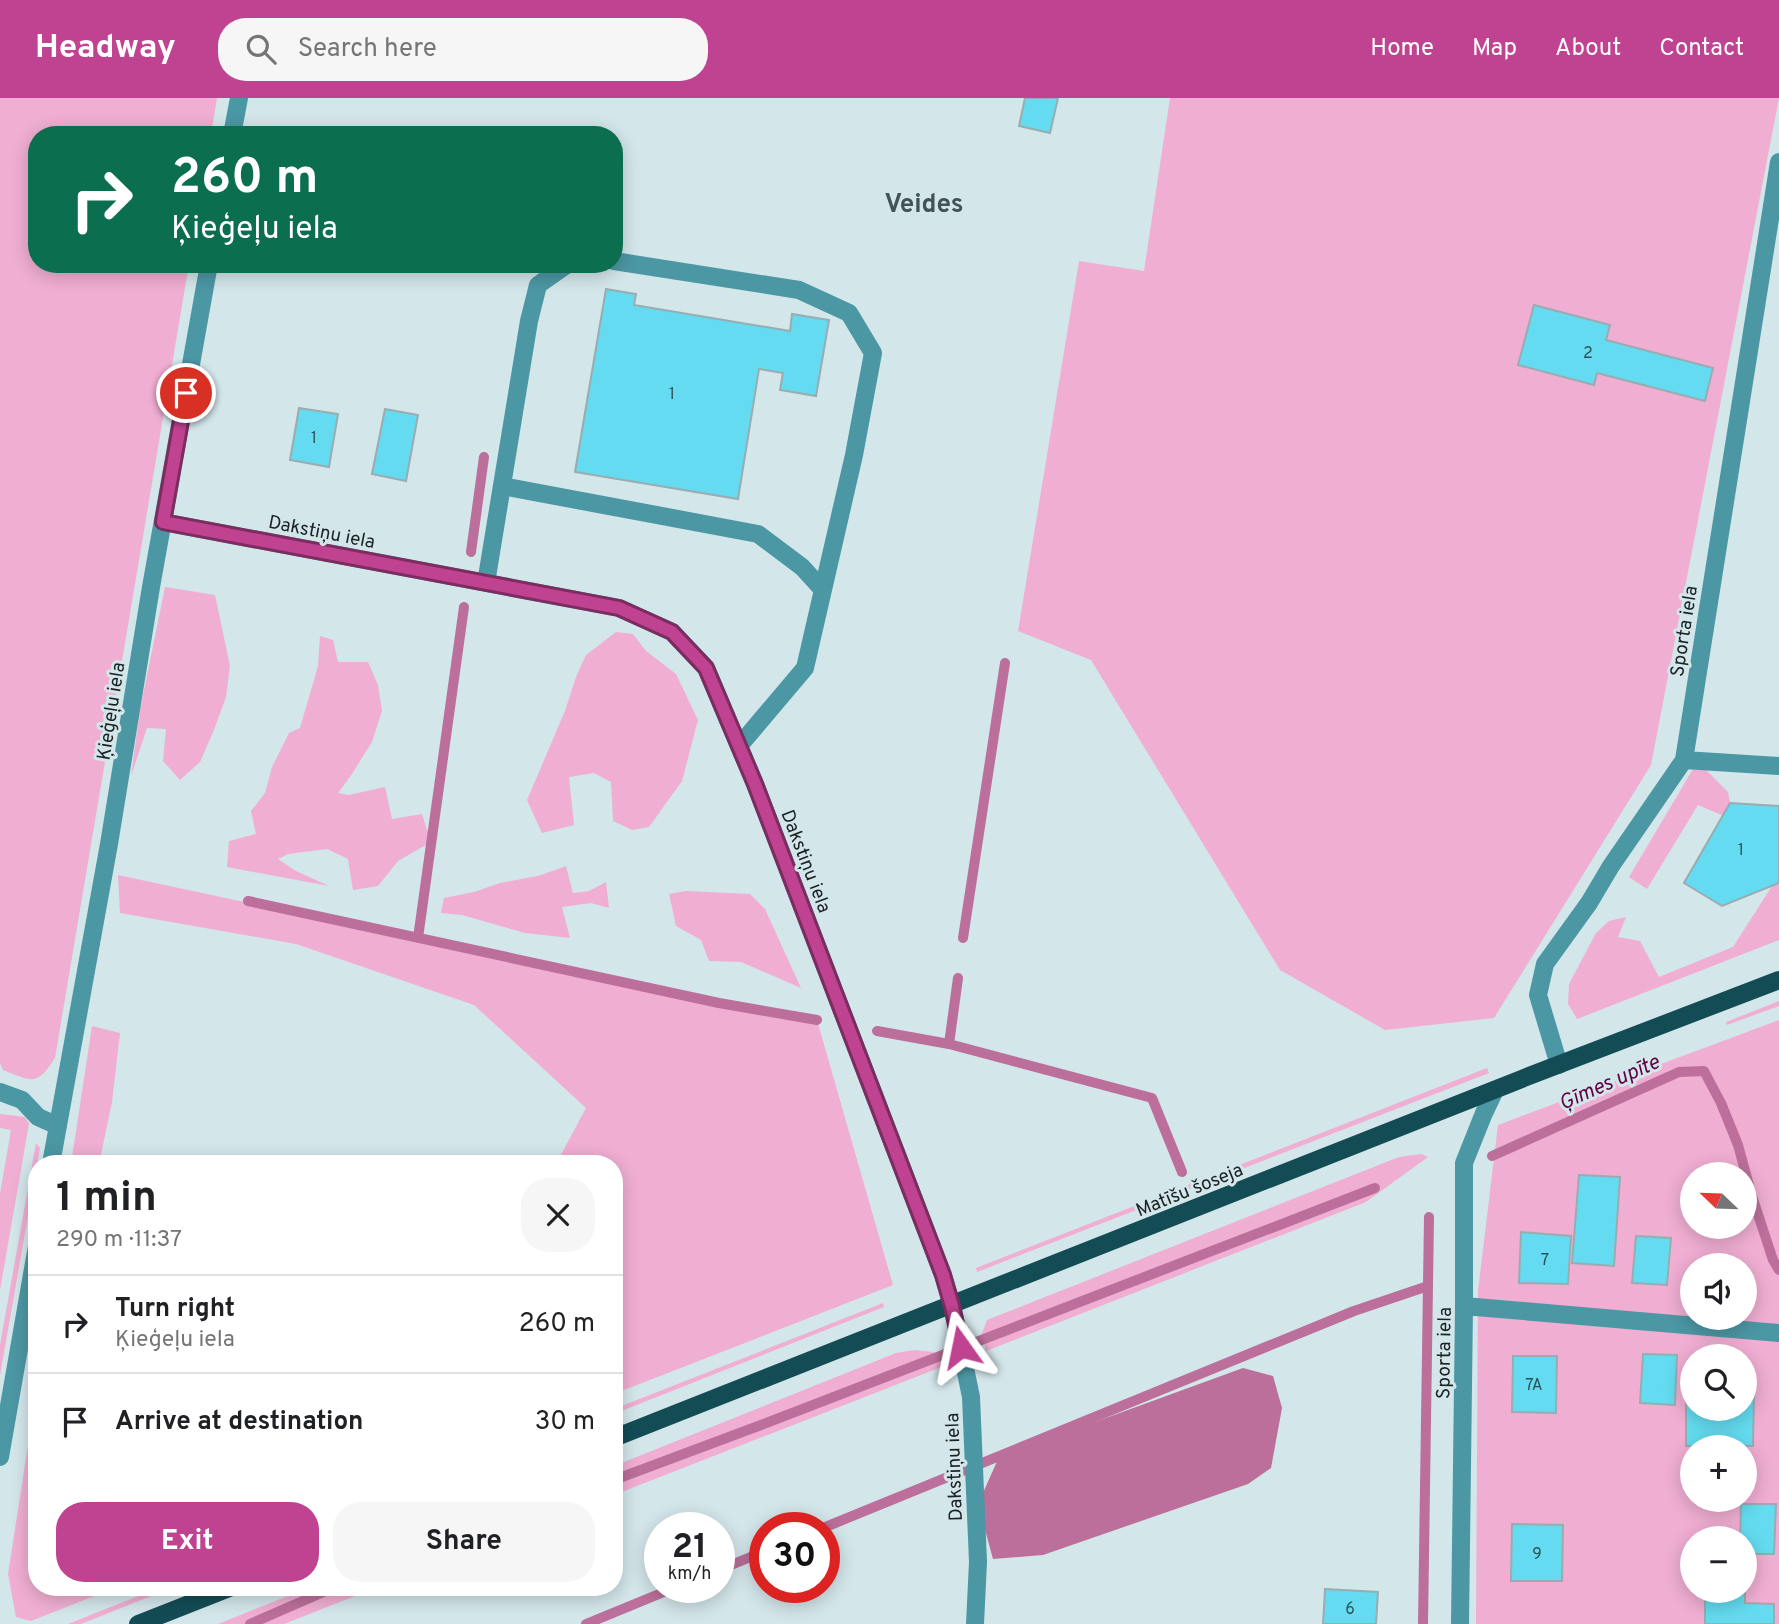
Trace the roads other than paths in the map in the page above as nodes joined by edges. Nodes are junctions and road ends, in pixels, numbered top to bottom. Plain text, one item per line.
1 (239, 98) edge
2 (234, 126) edge
3 (1779, 162) edge
4 (623, 262) edge
5 (207, 273) edge
6 (555, 273) edge
7 (502, 486) junction
8 (163, 522) junction
9 (486, 583) junction
10 (822, 590) junction
11 (738, 746) junction
12 (1684, 760) junction
13 (1779, 766) edge
14 (1779, 980) edge
15 (1559, 1065) junction
16 (1495, 1090) junction
17 (0, 1091) edge
18 (58, 1126) junction
19 (53, 1155) edge
20 (28, 1297) edge
21 (952, 1306) junction
22 (1464, 1306) junction
23 (1779, 1333) edge
24 (623, 1434) edge
25 (0, 1457) edge
26 (209, 1596) edge
27 (138, 1624) edge
28 (975, 1624) edge
29 (1460, 1624) edge

1 - 2 street
3 - 12 street, Sporta iela
4 - 10 street
5 - 8 street, Ķieģeļu iela
6 - 7 street
7 - 9 street
7 - 10 street
8 - 9 street, Dakstiņu iela
8 - 18 street, Ķieģeļu iela
9 - 11 street, Dakstiņu iela
10 - 11 street
11 - 21 street, Dakstiņu iela
12 - 13 street
12 - 15 street, Sporta iela
14 - 15 main road, Matīšu šoseja
15 - 16 main road, Matīšu šoseja
16 - 21 main road, Matīšu šoseja
16 - 22 street, Sporta iela
17 - 18 street
18 - 19 street, Ķieģeļu iela
20 - 25 street
21 - 24 main road, Matīšu šoseja
21 - 28 street, Dakstiņu iela
22 - 23 street
22 - 29 street, Sporta iela
26 - 27 main road

